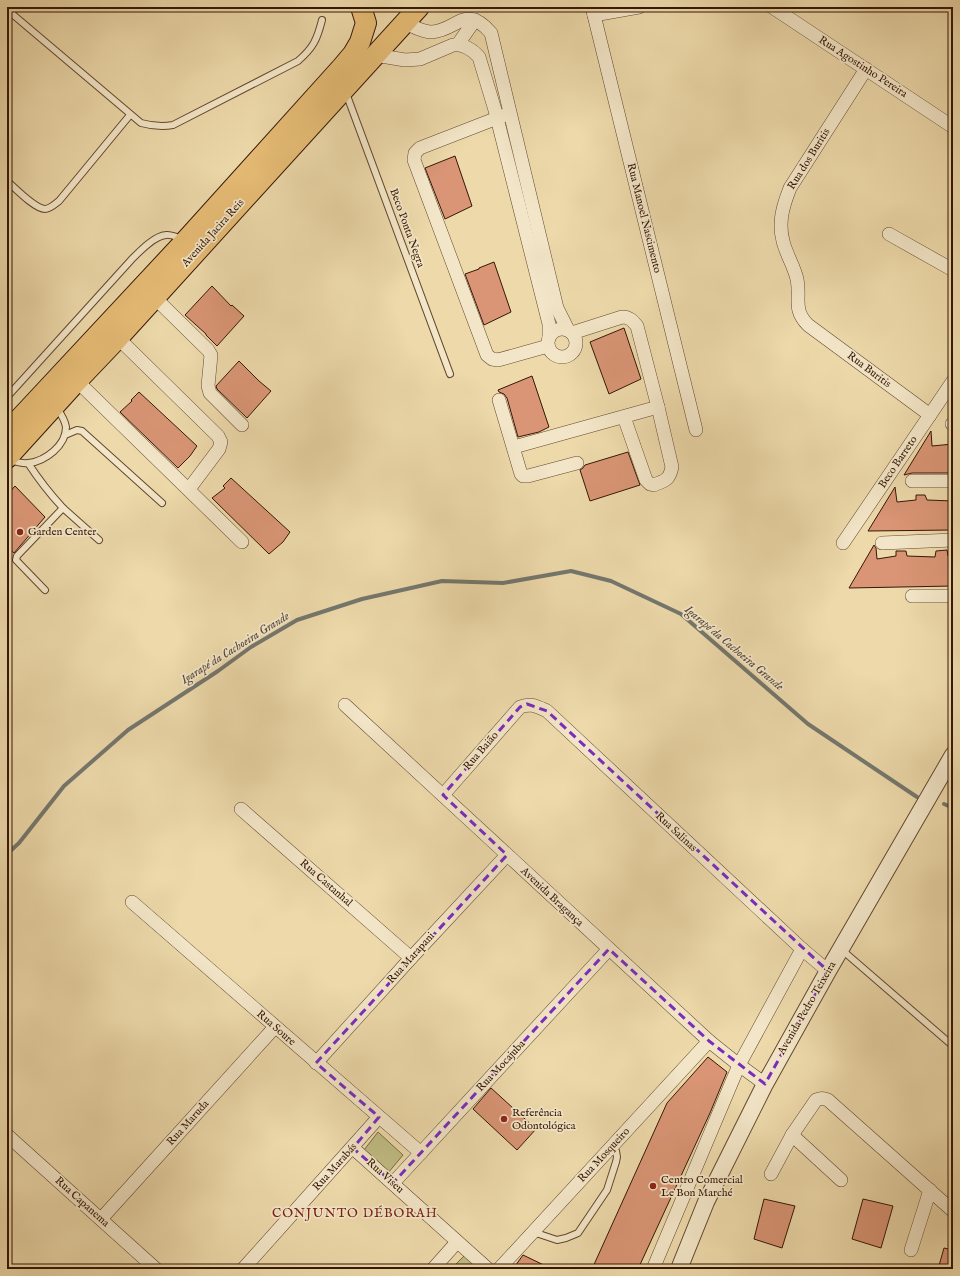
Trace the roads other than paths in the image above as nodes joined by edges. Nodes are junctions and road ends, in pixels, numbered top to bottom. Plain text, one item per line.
1 (16, 7) edge
2 (419, 7) edge
3 (639, 7) edge
4 (772, 7) edge
5 (593, 11) edge
6 (368, 12) edge
7 (9, 15) edge
8 (404, 15) edge
9 (322, 20) dead end
10 (475, 20) junction
11 (458, 44) junction
12 (375, 55) junction
13 (866, 69) junction
14 (344, 88) junction
15 (511, 114) junction
16 (130, 115) junction
17 (497, 118) junction
18 (953, 127) edge
19 (7, 181) edge
20 (889, 234) dead end
21 (186, 240) junction
22 (953, 270) edge
23 (154, 297) junction
24 (808, 325) joint
25 (570, 332) junction
26 (118, 338) junction
27 (548, 341) junction
28 (450, 374) dead end
29 (77, 381) junction
30 (953, 381) edge
31 (7, 397) edge
32 (499, 400) dead end
33 (55, 405) junction
34 (658, 407) junction
35 (930, 415) junction
36 (624, 417) junction
37 (242, 425) dead end
38 (696, 430) dead end
39 (7, 432) edge
40 (65, 435) junction
41 (514, 447) junction
42 (7, 458) edge
43 (28, 463) junction
44 (577, 463) dead end
45 (912, 481) dead end
46 (953, 481) edge
47 (189, 489) junction
48 (162, 503) dead end
49 (63, 508) junction
50 (99, 540) dead end
51 (953, 540) edge
52 (242, 542) dead end
53 (843, 543) dead end
54 (882, 543) dead end
55 (45, 590) dead end
56 (912, 596) dead end
57 (953, 596) edge
58 (345, 705) dead end
59 (520, 707) joint
60 (953, 755) edge
61 (443, 795) junction
62 (242, 809) dead end
63 (507, 855) junction
64 (132, 902) dead end
65 (802, 949) junction
66 (841, 949) junction
67 (609, 950) junction
68 (411, 958) junction
69 (828, 971) junction
70 (275, 1026) junction
71 (709, 1041) junction
72 (953, 1046) edge
73 (316, 1063) junction
74 (739, 1065) junction
75 (765, 1084) junction
76 (379, 1117) junction
77 (7, 1135) edge
78 (792, 1135) junction
79 (612, 1146) junction
80 (353, 1148) junction
81 (421, 1153) junction
82 (771, 1174) dead end
83 (841, 1180) dead end
84 (393, 1183) junction
85 (930, 1190) junction
86 (953, 1211) edge
87 (101, 1219) junction
88 (533, 1232) junction
89 (457, 1242) junction
90 (911, 1250) dead end
91 (156, 1269) edge
92 (243, 1269) edge
93 (433, 1269) edge
94 (488, 1269) edge
95 (499, 1269) edge
96 (653, 1269) edge
97 (679, 1269) edge

1 - 7 lane
2 - 8 main road, Avenida Jacira Reis
3 - 5 street
4 - 13 street, Rua Agostinho Pereira
5 - 38 street, Rua Manoel Nascimento
6 - 21 main road, Avenida Jacira Reis
7 - 16 lane
8 - 10 street
8 - 12 main road, Avenida Jacira Reis
9 - 16 lane
10 - 11 street
10 - 15 street
11 - 12 street
11 - 17 street
12 - 14 main road, Avenida Jacira Reis
13 - 18 street, Rua Agostinho Pereira
13 - 24 street, Rua dos Buritis
14 - 23 main road, Avenida Jacira Reis
14 - 28 lane, Beco Ponta Negra
15 - 17 street
15 - 25 street
16 - 19 lane
17 - 27 street
17 - 27 street
20 - 22 street
21 - 31 lane, Avenida Jacira Reis
21 - 39 main road, Avenida Jacira Reis
23 - 26 main road, Avenida Jacira Reis
23 - 37 street
24 - 35 street, Rua Buritis
25 - 27 street
25 - 27 street
25 - 34 street
26 - 29 main road, Avenida Jacira Reis
26 - 47 street
29 - 33 main road, Avenida Jacira Reis
29 - 47 street
30 - 35 street, Beco Barreto
32 - 41 street
33 - 40 lane
33 - 42 main road, Avenida Jacira Reis
34 - 36 street
34 - 36 street
35 - 53 street, Beco Barreto
36 - 41 street
40 - 43 lane
40 - 48 lane
41 - 44 street
42 - 43 lane
43 - 49 lane
45 - 46 street
47 - 52 street
49 - 50 lane
49 - 55 lane
51 - 54 street
56 - 57 street
58 - 61 street, Avenida Bragança
59 - 61 street, Rua Baião
59 - 65 street, Rua Salinas
60 - 66 street, Avenida Pedro Teixeira
61 - 63 street, Avenida Bragança
62 - 68 street, Rua Castanhal
63 - 67 street, Avenida Bragança
63 - 68 street, Rua Marapani
64 - 70 street, Rua Soure
65 - 69 street, Rua Salinas
65 - 74 street
66 - 69 street, Avenida Pedro Teixeira
66 - 72 lane
67 - 71 street, Avenida Bragança
67 - 81 street, Rua Mocajuba
68 - 73 street, Rua Marapani
69 - 75 street, Avenida Pedro Teixeira
70 - 73 street, Rua Soure
70 - 87 street, Rua Maruda
71 - 74 street, Avenida Bragança
71 - 79 street, Rua Mosqueiro
73 - 76 street, Rua Soure
74 - 75 street, Avenida Bragança
74 - 96 street
75 - 97 street, Avenida Pedro Teixeira
76 - 80 street, Rua Marabás
76 - 81 street, Rua Soure
77 - 87 street, Rua Capanema
78 - 82 street
78 - 83 street
78 - 85 street
79 - 88 street, Rua Mosqueiro
79 - 88 lane
80 - 84 street, Rua Viseu
80 - 92 street, Rua Marabás
81 - 84 street, Rua Mocajuba
84 - 89 street, Rua Viseu
85 - 86 street
85 - 90 street
87 - 91 street, Rua Capanema
88 - 95 street, Rua Mosqueiro
89 - 93 street
89 - 94 street, Rua Viseu

